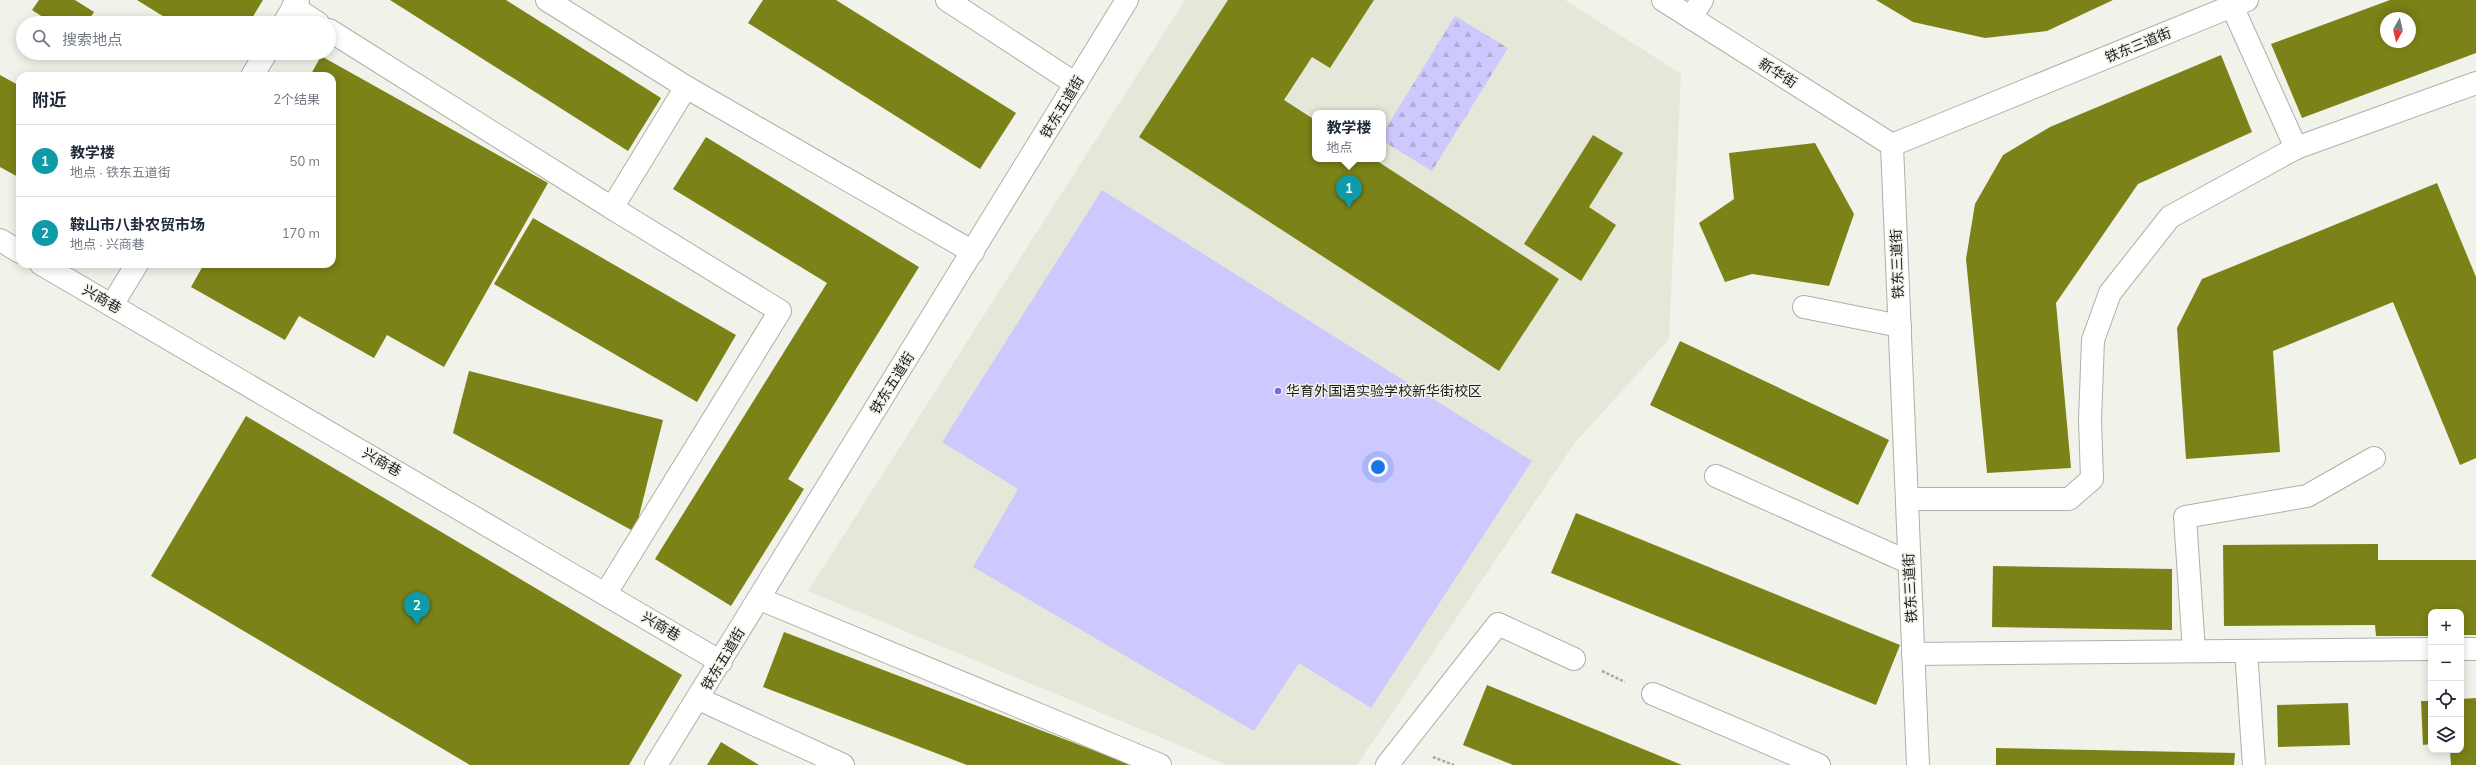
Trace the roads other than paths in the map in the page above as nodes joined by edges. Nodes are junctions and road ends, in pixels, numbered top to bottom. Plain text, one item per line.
1 (547, 0) edge
2 (947, 0) edge
3 (1127, 0) edge
4 (1663, 0) edge
5 (2239, 3) edge
6 (1697, 9) edge
7 (292, 10) edge
8 (304, 16) edge
9 (336, 34) edge
10 (262, 60) edge
11 (254, 72) edge
12 (2476, 83) edge
13 (1076, 84) junction
14 (686, 87) junction
15 (1892, 145) junction
16 (2296, 148) junction
17 (612, 208) junction
18 (0, 240) edge
19 (16, 250) edge
20 (973, 252) junction
21 (48, 268) edge
22 (135, 268) edge
23 (112, 305) junction
24 (1804, 307) dead end
25 (1900, 326) junction
26 (2374, 458) dead end
27 (1716, 476) dead end
28 (1907, 499) junction
29 (1908, 562) junction
30 (606, 593) junction
31 (760, 599) junction
32 (2428, 649) edge
33 (2464, 649) edge
34 (2476, 649) edge
35 (2194, 651) junction
36 (2246, 651) junction
37 (1913, 654) junction
38 (1574, 659) road end
39 (721, 662) junction
40 (1653, 694) road end
41 (698, 699) junction
42 (656, 765) edge
43 (843, 765) edge
44 (1160, 765) edge
45 (1387, 765) edge
46 (1819, 765) edge
47 (1918, 765) edge
48 (2254, 765) edge

1 - 14 street
2 - 13 street
3 - 13 street, 铁东五道街
4 - 6 street, 新华街
5 - 15 street, 铁东三道街
5 - 16 street
6 - 15 street, 新华街
7 - 8 street
9 - 17 street
10 - 11 street
12 - 16 street
13 - 20 street, 铁东五道街
14 - 17 street
14 - 20 street
15 - 25 street, 铁东三道街
16 - 28 street
17 - 30 street
18 - 19 street
20 - 31 street, 铁东五道街
21 - 23 street, 兴商巷
22 - 23 street
23 - 30 street, 兴商巷
24 - 25 street
25 - 28 street, 铁东三道街
26 - 35 street
27 - 29 street
28 - 29 street, 铁东三道街
29 - 37 street, 铁东三道街
30 - 39 street, 兴商巷
31 - 39 street, 铁东五道街
31 - 44 street
32 - 36 street
33 - 34 street
35 - 36 street
35 - 37 street
36 - 48 street
37 - 47 street, 铁东三道街
38 - 45 street
39 - 41 street, 铁东五道街
40 - 46 street
41 - 42 street, 铁东五道街
41 - 43 street

